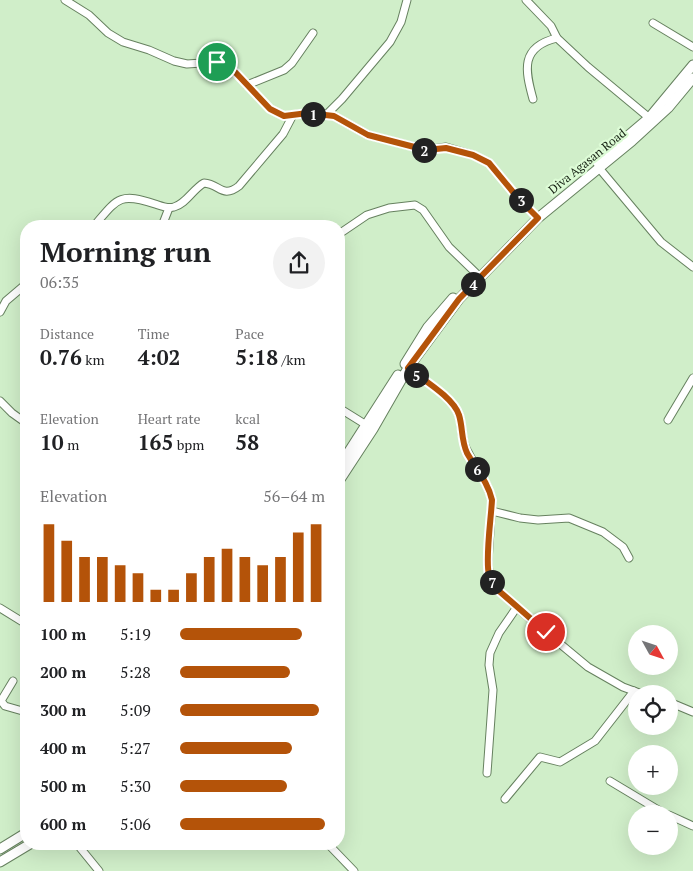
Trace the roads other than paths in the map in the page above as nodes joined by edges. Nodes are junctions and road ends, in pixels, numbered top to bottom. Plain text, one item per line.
1 (65, 0) edge
2 (407, 0) edge
3 (526, 0) edge
4 (653, 23) dead end
5 (313, 33) dead end
6 (557, 38) junction
7 (693, 47) edge
8 (693, 65) edge
9 (693, 78) edge
10 (247, 85) junction
11 (533, 99) dead end
12 (293, 114) junction
13 (326, 115) junction
14 (651, 119) junction
15 (599, 168) junction
16 (169, 208) junction
17 (536, 216) junction
18 (99, 220) edge
19 (164, 220) edge
20 (345, 230) edge
21 (693, 267) edge
22 (478, 275) junction
23 (20, 288) edge
24 (3, 299) edge
25 (0, 312) edge
26 (408, 368) junction
27 (693, 378) edge
28 (0, 401) edge
29 (345, 412) edge
30 (20, 419) edge
31 (668, 420) dead end
32 (370, 427) junction
33 (345, 459) edge
34 (345, 471) edge
35 (492, 511) junction
36 (629, 558) dead end
37 (517, 607) junction
38 (0, 608) edge
39 (20, 620) edge
40 (14, 681) dead end
41 (628, 688) edge
42 (628, 699) edge
43 (678, 706) edge
44 (20, 710) edge
45 (693, 712) edge
46 (487, 773) dead end
47 (610, 781) dead end
48 (505, 799) dead end
49 (650, 805) edge
50 (678, 819) edge
51 (693, 826) edge
52 (20, 837) edge
53 (0, 849) edge
54 (20, 850) edge
55 (82, 850) edge
56 (334, 850) edge
57 (0, 862) edge
58 (99, 871) edge
59 (354, 871) edge

1 - 10 street
2 - 13 street
3 - 6 street
4 - 7 street
5 - 10 street
6 - 11 street
6 - 14 street
8 - 14 street
9 - 14 street, Diva Agasan Road
10 - 12 street
12 - 13 street
12 - 16 street
13 - 17 street
14 - 15 street, Diva Agasan Road
14 - 17 street
15 - 17 street, Diva Agasan Road
15 - 21 street
16 - 18 street
16 - 19 street
17 - 22 street, Diva Agasan Road
20 - 22 street
22 - 26 street, Diva Agasan Road
22 - 32 street
23 - 24 street
24 - 25 street
26 - 32 street, Diva Agasan Road
26 - 35 street
27 - 31 street
28 - 30 street
29 - 32 street
32 - 33 street
32 - 34 street, Diva Agasan Road
35 - 36 street
35 - 37 street
37 - 41 street
37 - 46 street
38 - 39 street
40 - 44 street
42 - 48 street
43 - 45 street
47 - 49 street
50 - 51 street
52 - 53 street
54 - 57 street
55 - 58 street
56 - 59 street

